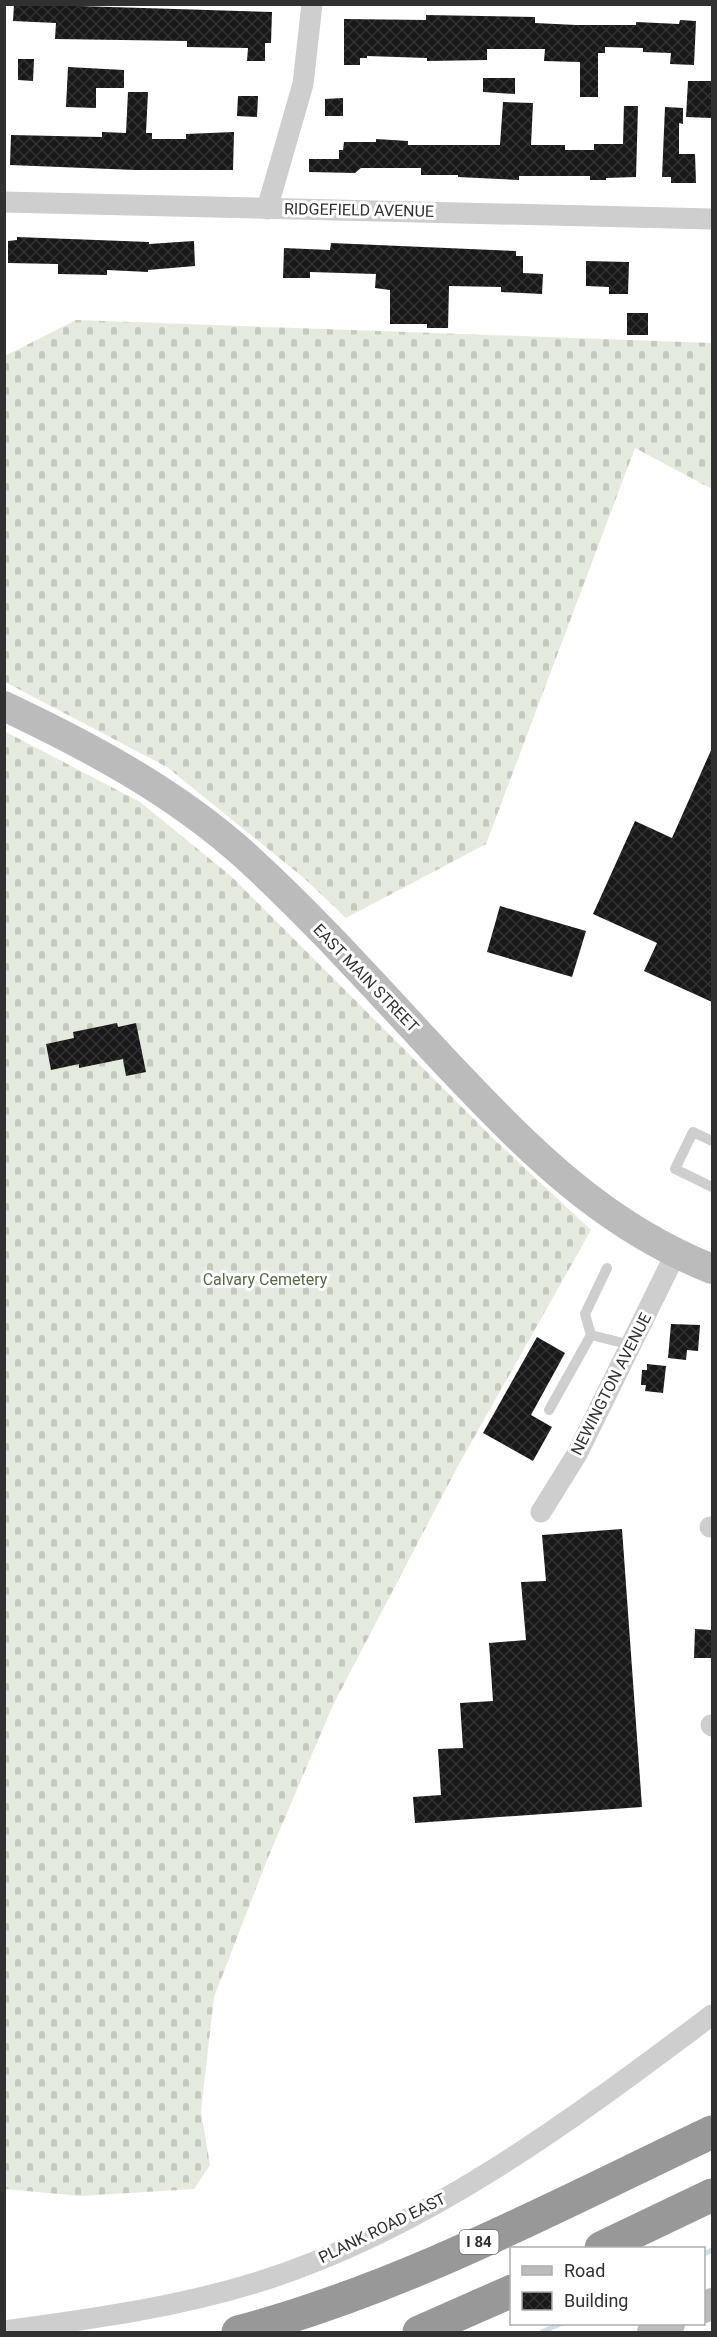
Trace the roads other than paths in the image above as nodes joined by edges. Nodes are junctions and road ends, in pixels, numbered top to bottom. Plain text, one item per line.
1 (312, 4) edge
2 (4, 202) edge
3 (267, 208) junction
4 (712, 219) edge
5 (4, 706) edge
6 (712, 1141) edge
7 (712, 1187) edge
8 (676, 1254) junction
9 (607, 1268) dead end
10 (712, 1269) edge
11 (591, 1335) junction
12 (631, 1345) junction
13 (549, 1410) dead end
14 (541, 1512) dead end
15 (712, 2015) edge
16 (712, 2132) edge
17 (712, 2195) edge
18 (603, 2247) edge
19 (510, 2292) edge
20 (668, 2325) edge
21 (4, 2331) edge
22 (238, 2332) edge
23 (419, 2332) edge
24 (652, 2332) edge

1 - 3 street
2 - 3 street, RIDGEFIELD AVENUE
3 - 4 street, RIDGEFIELD AVENUE
5 - 8 main road, EAST MAIN STREET
6 - 7 lane
8 - 10 main road, EAST MAIN STREET
8 - 12 street, NEWINGTON AVENUE
9 - 11 lane
11 - 12 lane
11 - 13 lane
12 - 14 street, NEWINGTON AVENUE
15 - 21 street, PLANK ROAD EAST
16 - 22 highway, I 84
17 - 18 highway
19 - 23 highway
20 - 24 main road

